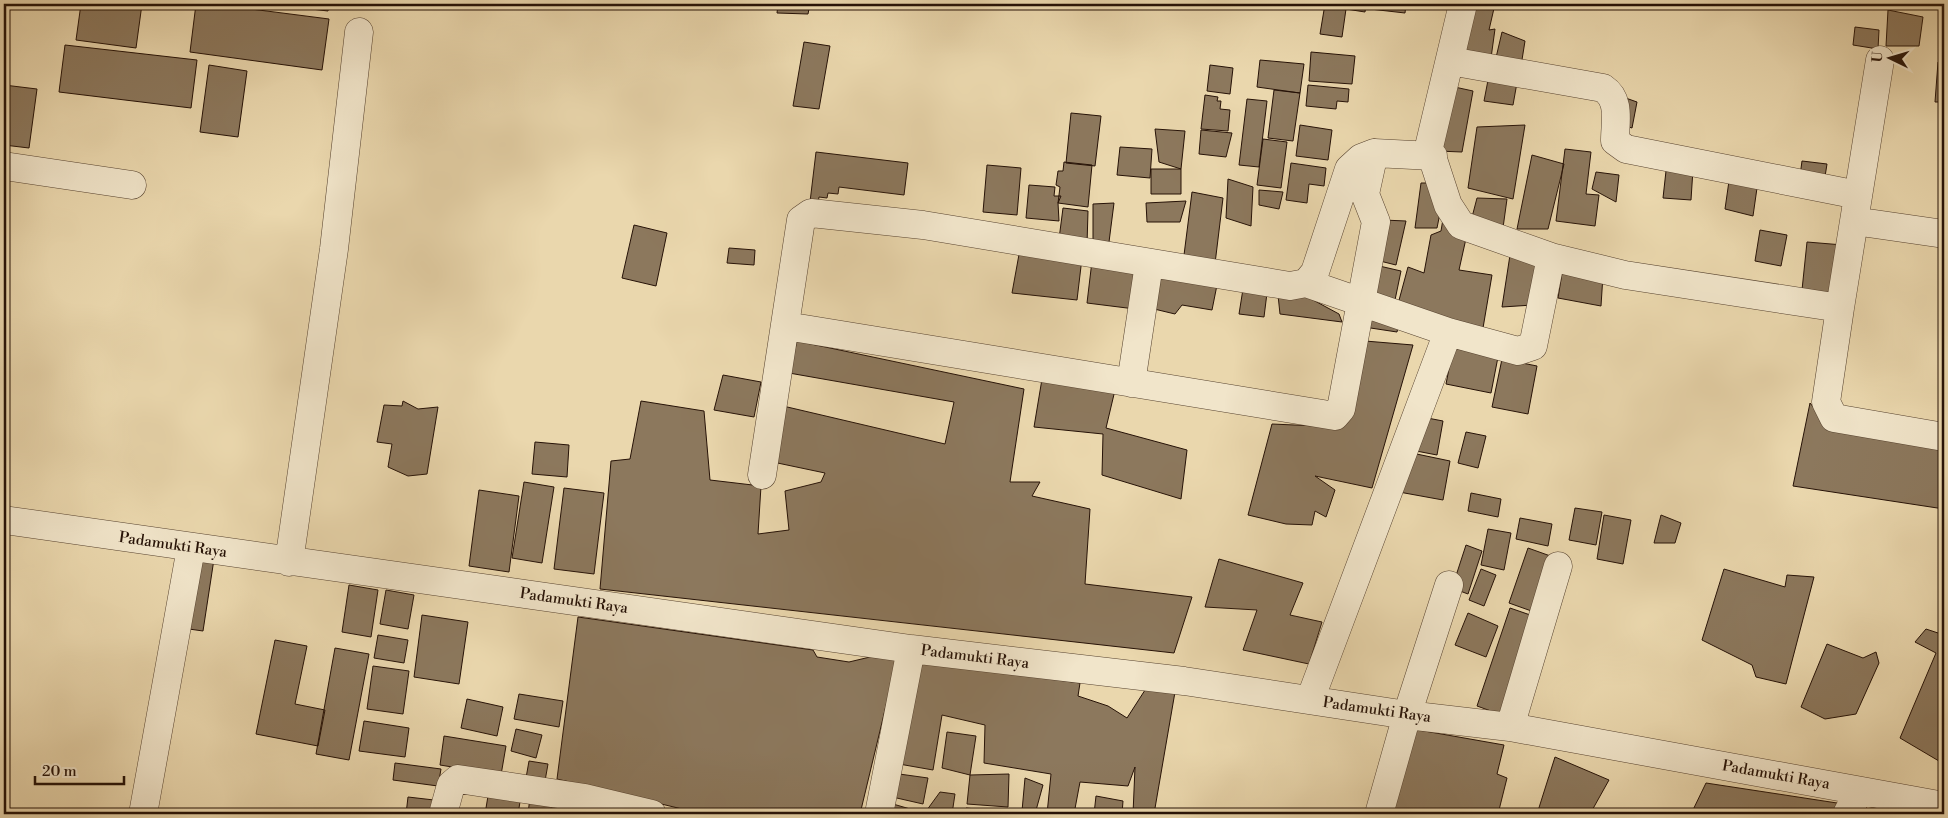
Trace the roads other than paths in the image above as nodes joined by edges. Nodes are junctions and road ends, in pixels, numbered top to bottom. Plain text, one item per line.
1 (1463, 4) edge
2 (359, 32) dead end
3 (1880, 60) dead end
4 (1450, 61) junction
5 (1374, 154) junction
6 (1432, 156) junction
7 (4, 166) edge
8 (132, 185) dead end
9 (1856, 208) junction
10 (1944, 234) edge
11 (1552, 257) junction
12 (1149, 264) junction
13 (1306, 283) junction
14 (1362, 300) junction
15 (1840, 308) junction
16 (786, 326) junction
17 (1448, 332) junction
18 (1131, 384) junction
19 (1944, 437) edge
20 (762, 475) dead end
21 (4, 520) edge
22 (191, 548) junction
23 (289, 562) junction
24 (1558, 566) dead end
25 (1449, 585) dead end
26 (911, 650) junction
27 (1310, 700) junction
28 (1407, 715) junction
29 (1510, 727) junction
30 (1853, 802) edge
31 (1944, 806) edge
32 (143, 814) edge
33 (443, 814) edge
34 (652, 814) edge
35 (879, 814) edge
36 (1379, 814) edge

1 - 4 street
2 - 23 street
3 - 9 street
4 - 6 street
4 - 9 street
5 - 6 street
5 - 13 street
5 - 14 street
6 - 11 street
7 - 8 street
9 - 10 street
9 - 15 street
11 - 15 street
11 - 17 street
12 - 13 street
12 - 16 street
12 - 18 street
13 - 14 street
14 - 17 street
14 - 18 street
15 - 19 street
16 - 18 street
16 - 20 street
17 - 27 street
21 - 22 street, Padamukti Raya
22 - 23 street, Padamukti Raya
22 - 32 street
23 - 26 street, Padamukti Raya
24 - 29 street
25 - 28 street
26 - 27 street, Padamukti Raya
26 - 35 street
27 - 28 street, Padamukti Raya
28 - 29 street, Padamukti Raya
28 - 36 street
29 - 30 street, Padamukti Raya
30 - 31 street, Padamukti Raya
33 - 34 street

